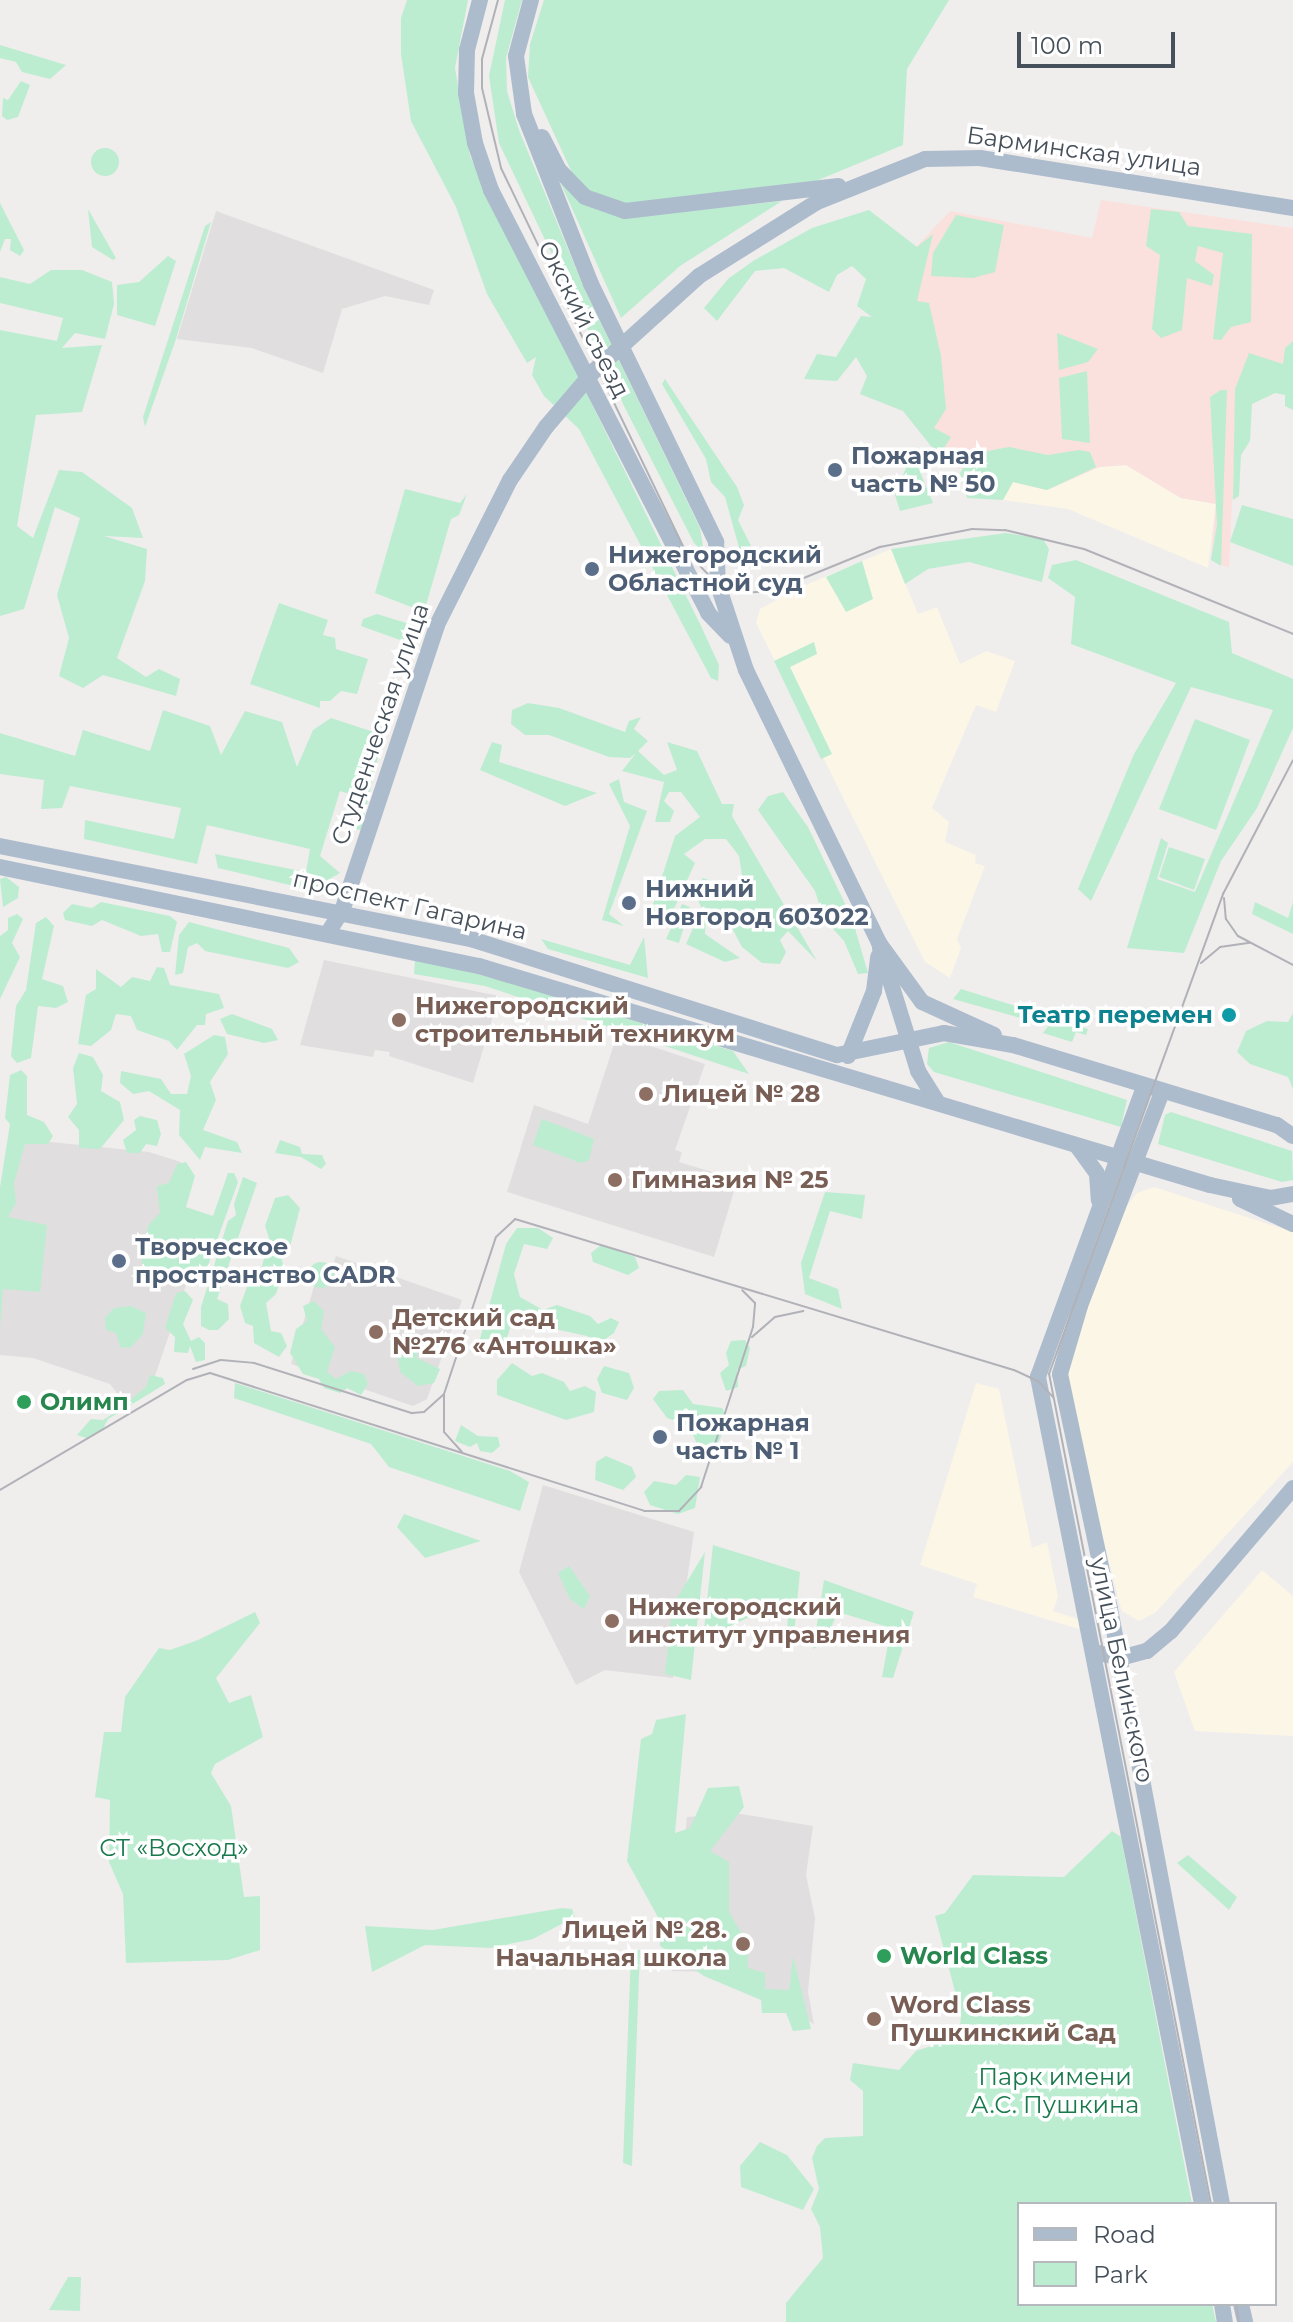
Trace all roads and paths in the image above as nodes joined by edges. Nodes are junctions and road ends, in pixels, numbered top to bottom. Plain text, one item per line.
1 (480, 0) edge
2 (531, 0) edge
3 (516, 68) junction
4 (857, 184) junction
5 (1293, 208) edge
6 (631, 333) joint
7 (731, 637) junction
8 (0, 846) edge
9 (0, 867) edge
10 (342, 911) junction
11 (327, 934) junction
12 (879, 943) junction
13 (908, 1041) junction
14 (1013, 1045) junction
15 (848, 1056) junction
16 (1144, 1087) junction
17 (1162, 1092) junction
18 (937, 1102) junction
19 (1285, 1126) edge
20 (1293, 1136) edge
21 (1074, 1144) junction
22 (1118, 1157) junction
23 (1136, 1162) junction
24 (1210, 1185) junction
25 (1293, 1194) edge
26 (1098, 1214) junction
27 (1293, 1224) edge
28 (1293, 1488) edge
29 (1094, 1652) junction
30 (1120, 1658) junction
31 (1202, 2202) edge
32 (1222, 2202) edge

1 - 7 main road, Окский съезд
2 - 3 main road, Окский съезд
3 - 4 main road
3 - 7 main road, Окский съезд
4 - 5 main road, Барминская улица
4 - 6 main road, Барминская улица
6 - 10 main road, Студенческая улица
7 - 12 main road, Окский съезд
8 - 10 main road, проспект Гагарина
9 - 11 main road, проспект Гагарина
10 - 11 main road, Студенческая улица
10 - 15 main road, проспект Гагарина
11 - 18 main road, проспект Гагарина
12 - 13 main road
12 - 14 main road
12 - 15 main road
13 - 14 main road
13 - 15 main road
13 - 18 main road
14 - 16 main road
16 - 17 main road
16 - 22 main road, улица Белинского
17 - 19 main road
17 - 23 main road, улица Белинского
18 - 21 main road, проспект Гагарина
19 - 20 main road
21 - 22 main road, проспект Гагарина
21 - 26 main road
22 - 23 main road, проспект Гагарина
22 - 26 main road, улица Белинского
23 - 24 main road, проспект Гагарина
23 - 30 main road, улица Белинского
24 - 25 main road
24 - 27 main road
26 - 29 main road, улица Белинского
28 - 30 main road
29 - 30 main road
29 - 31 main road, улица Белинского
30 - 32 main road, улица Белинского

